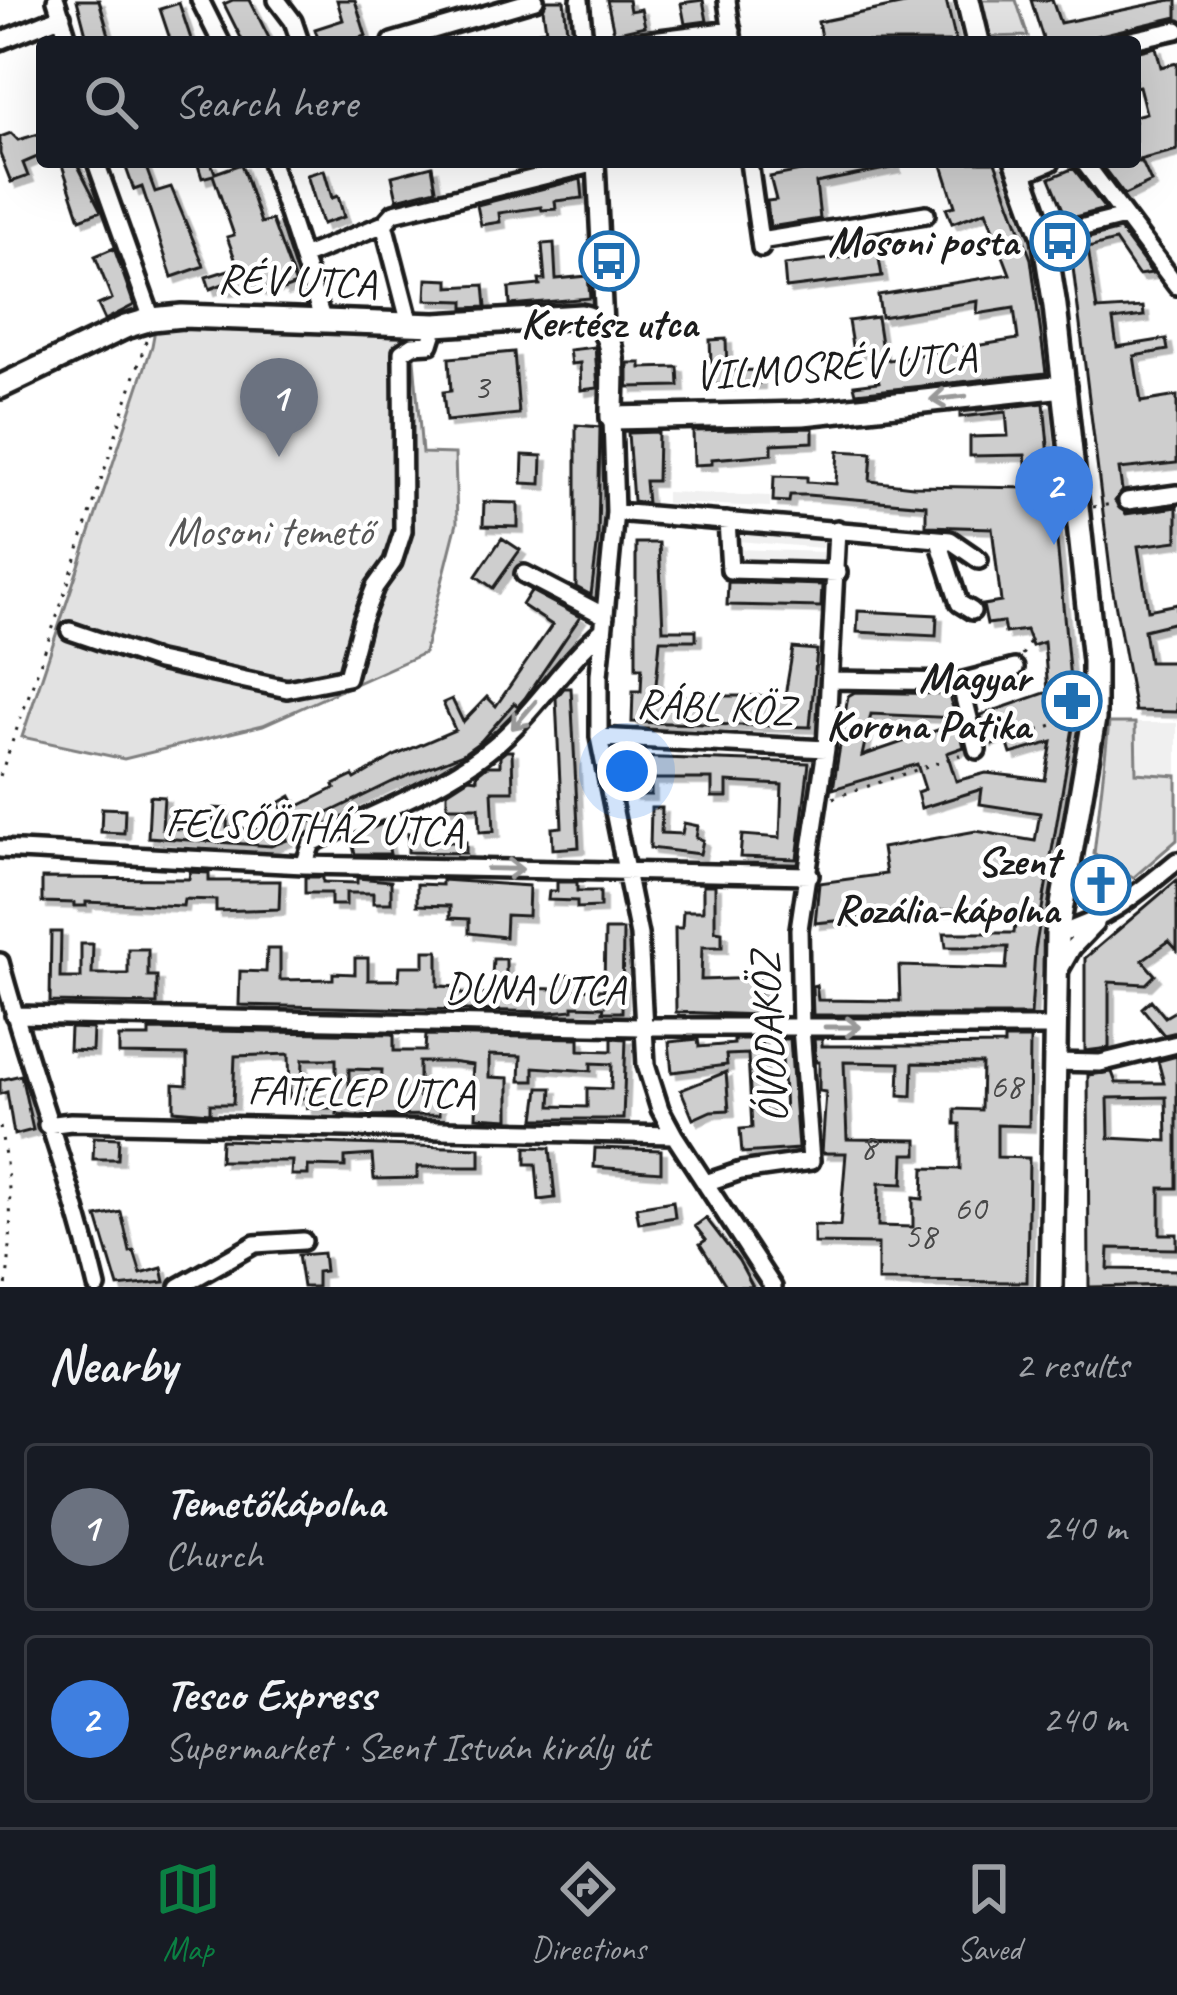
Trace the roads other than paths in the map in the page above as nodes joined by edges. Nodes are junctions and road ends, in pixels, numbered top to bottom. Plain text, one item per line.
1 (200, 0) edge
2 (278, 0) edge
3 (535, 0) edge
4 (580, 0) edge
5 (727, 0) edge
6 (968, 0) edge
7 (59, 8) edge
8 (1177, 30) edge
9 (218, 36) edge
10 (298, 36) edge
11 (412, 36) edge
12 (583, 36) edge
13 (732, 36) edge
14 (977, 36) edge
15 (1141, 38) edge
16 (0, 41) edge
17 (98, 168) edge
18 (273, 168) edge
19 (576, 168) edge
20 (596, 168) edge
21 (750, 168) edge
22 (1019, 168) edge
23 (1088, 168) edge
24 (926, 214) dead end
25 (1124, 217) junction
26 (385, 224) junction
27 (1044, 237) junction
28 (305, 256) junction
29 (1177, 286) edge
30 (152, 319) junction
31 (323, 321) junction
32 (410, 324) junction
33 (436, 325) junction
34 (604, 325) junction
35 (1064, 386) junction
36 (0, 387) edge
37 (612, 418) junction
38 (1177, 494) edge
39 (1127, 501) road end
40 (615, 512) junction
41 (727, 520) junction
42 (837, 530) junction
43 (939, 541) junction
44 (979, 560) dead end
45 (838, 573) junction
46 (524, 574) dead end
47 (972, 611) dead end
48 (604, 623) junction
49 (70, 631) dead end
50 (1015, 668) road end
51 (831, 680) junction
52 (960, 682) junction
53 (599, 736) junction
54 (826, 749) junction
55 (977, 749) road end
56 (0, 849) edge
57 (1177, 861) edge
58 (304, 865) junction
59 (627, 872) junction
60 (810, 875) junction
61 (1101, 918) junction
62 (1057, 934) junction
63 (0, 962) edge
64 (1054, 979) junction
65 (14, 1015) junction
66 (642, 1027) junction
67 (801, 1027) junction
68 (1055, 1027) junction
69 (1177, 1044) edge
70 (1053, 1062) junction
71 (47, 1125) junction
72 (674, 1135) junction
73 (705, 1183) junction
74 (303, 1241) dead end
75 (97, 1287) edge
76 (179, 1287) edge
77 (773, 1287) edge
78 (1051, 1287) edge

1 - 9 street
2 - 10 street
3 - 11 street
4 - 12 street
5 - 13 street
6 - 14 main road
7 - 16 street
8 - 15 street
17 - 30 street
18 - 28 street
19 - 26 street
20 - 34 street
21 - 24 street
22 - 27 main road
23 - 25 street
25 - 27 street
25 - 29 street
26 - 28 street
26 - 32 street
27 - 35 main road
28 - 31 street
30 - 31 main road, RÉV UTCA
30 - 36 main road, RÉV UTCA
31 - 32 main road, RÉV UTCA
32 - 33 main road, RÉV UTCA
33 - 34 main road, RÉV UTCA
33 - 49 street
34 - 37 main road
35 -> 37 main road, VILMOSRÉV UTCA
35 - 62 main road
37 - 40 street
38 - 39 street
40 - 41 street
40 - 48 street
41 - 42 street
41 - 45 street
42 - 43 street
42 - 45 street, ÓVODAKÖZ
43 - 44 street
43 - 47 street
45 - 51 street, ÓVODAKÖZ
46 - 48 street
48 - 53 street
48 -> 58 street
50 - 52 street
51 - 52 street
51 - 54 street, ÓVODAKÖZ
52 - 55 street
53 - 54 street, RÁBL KÖZ
53 - 59 street
54 - 60 street, ÓVODAKÖZ
56 - 58 street, FELSŐÖTHÁZ UTCA
57 - 61 street
58 -> 59 street, FELSŐÖTHÁZ UTCA
59 - 60 street, FELSŐÖTHÁZ UTCA
59 - 66 street
60 - 67 street, ÓVODAKÖZ
61 - 62 street
61 - 64 street
62 - 64 main road
63 - 65 street
64 - 68 main road
65 - 66 street, DUNA UTCA
65 - 71 street
66 - 67 street, DUNA UTCA
66 - 72 street
67 -> 68 street, DUNA UTCA
67 - 73 street, ÓVODAKÖZ
68 - 70 main road
69 - 70 street
70 - 78 main road
71 - 72 street, FATELEP UTCA
71 - 75 street
72 - 73 street
73 - 77 street
74 - 76 street

